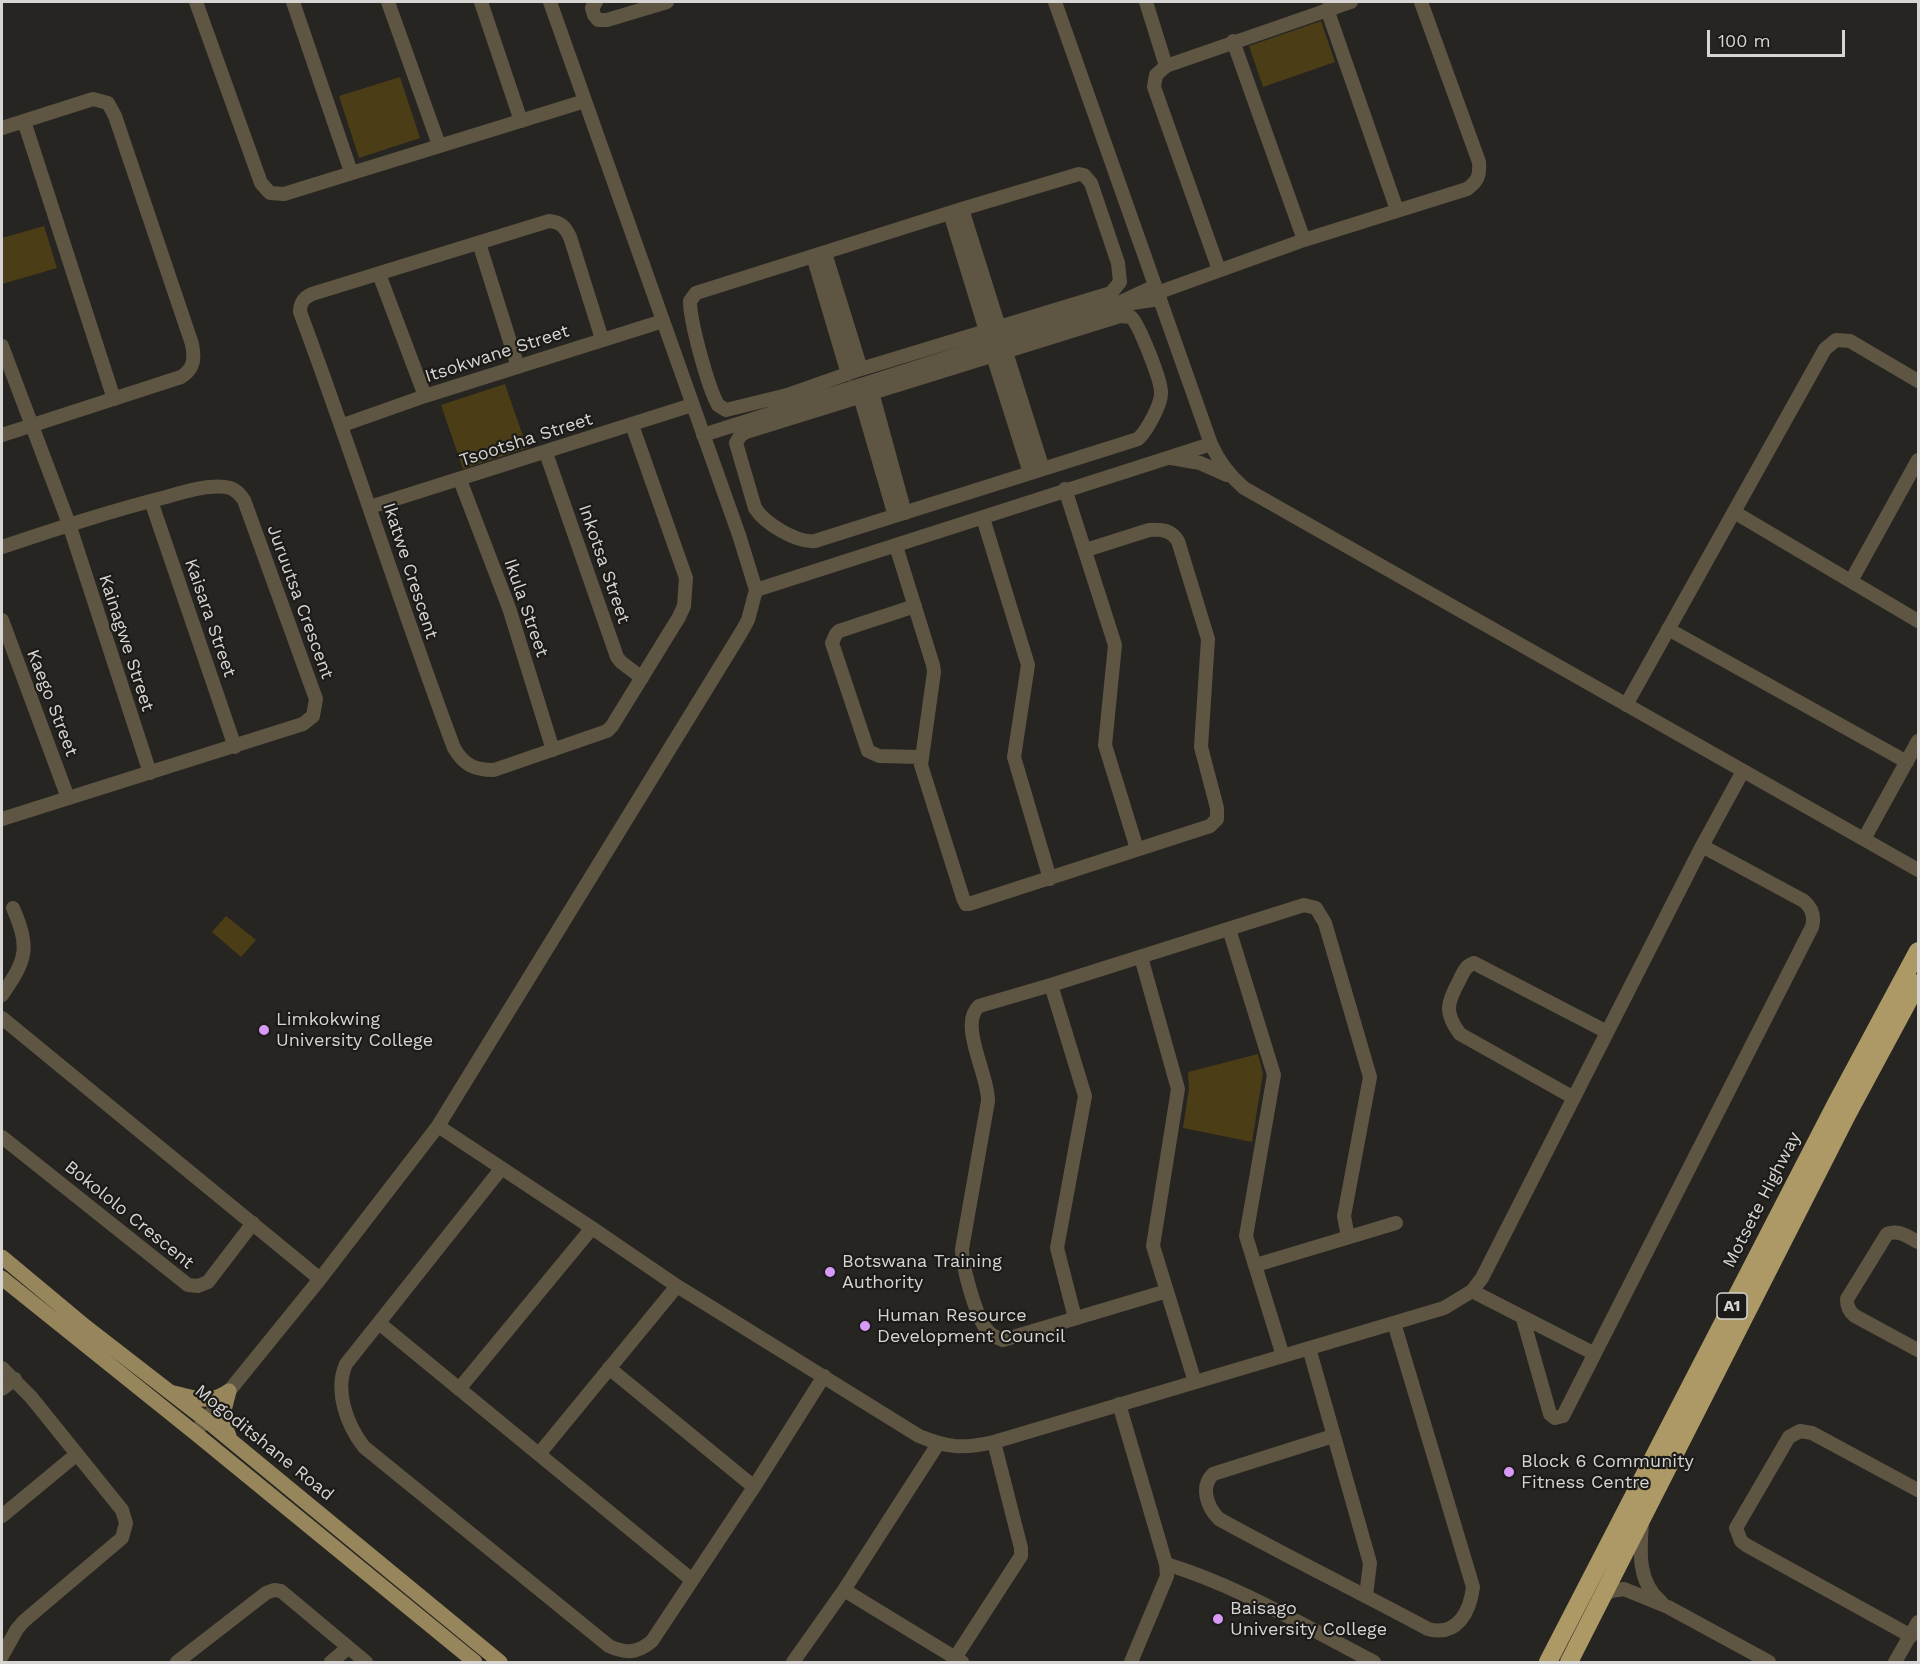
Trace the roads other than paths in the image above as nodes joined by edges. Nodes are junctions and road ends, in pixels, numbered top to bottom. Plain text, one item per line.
1 (196, 2) edge
2 (292, 2) edge
3 (388, 2) edge
4 (481, 2) edge
5 (550, 2) edge
6 (596, 2) edge
7 (667, 2) edge
8 (1057, 2) edge
9 (1146, 2) edge
10 (1351, 2) edge
11 (1421, 2) edge
12 (1327, 9) junction
13 (1233, 42) junction
14 (1166, 66) junction
15 (585, 101) junction
16 (24, 121) junction
17 (521, 121) junction
18 (2, 128) edge
19 (439, 145) junction
20 (351, 172) junction
21 (1397, 210) junction
22 (956, 211) junction
23 (1304, 240) junction
24 (479, 243) junction
25 (819, 254) junction
26 (1219, 270) junction
27 (379, 274) junction
28 (1157, 293) junction
29 (1066, 320) junction
30 (663, 321) junction
31 (992, 329) junction
32 (602, 339) junction
33 (2, 346) edge
34 (1000, 354) junction
35 (928, 363) junction
36 (518, 367) junction
37 (855, 372) junction
38 (1918, 381) edge
39 (866, 394) junction
40 (425, 396) junction
41 (114, 399) junction
42 (692, 405) junction
43 (790, 406) junction
44 (343, 425) junction
45 (632, 425) junction
46 (31, 426) junction
47 (2, 435) edge
48 (703, 435) junction
49 (1211, 444) junction
50 (546, 453) junction
51 (1167, 457) junction
52 (1918, 460) edge
53 (1036, 471) junction
54 (1231, 477) junction
55 (460, 480) junction
56 (1065, 489) junction
57 (152, 501) junction
58 (370, 507) junction
59 (1734, 512) junction
60 (900, 514) junction
61 (983, 518) junction
62 (69, 524) junction
63 (896, 546) junction
64 (2, 547) edge
65 (1086, 550) junction
66 (1851, 581) junction
67 (756, 590) junction
68 (915, 606) junction
69 (2, 620) edge
70 (1918, 621) edge
71 (1668, 629) junction
72 (642, 678) junction
73 (1626, 705) junction
74 (1918, 741) edge
75 (235, 747) junction
76 (553, 750) junction
77 (921, 757) junction
78 (1907, 762) junction
79 (1743, 771) junction
80 (150, 773) junction
81 (68, 798) junction
82 (2, 819) edge
83 (1864, 839) junction
84 (1702, 846) junction
85 (1137, 849) junction
86 (1918, 870) edge
87 (1050, 879) junction
88 (13, 908) dead end
89 (1229, 929) junction
90 (1918, 951) edge
91 (1141, 957) junction
92 (1918, 983) edge
93 (1050, 985) junction
94 (2, 995) edge
95 (2, 1018) edge
96 (1607, 1032) junction
97 (1574, 1098) junction
98 (438, 1126) junction
99 (2, 1137) edge
100 (501, 1169) junction
101 (253, 1223) junction
102 (1396, 1223) dead end
103 (592, 1228) junction
104 (1348, 1237) junction
105 (1918, 1242) edge
106 (2, 1257) edge
107 (1256, 1265) junction
108 (2, 1278) edge
109 (320, 1279) junction
110 (677, 1286) junction
111 (1167, 1291) junction
112 (1472, 1291) junction
113 (1075, 1318) junction
114 (1523, 1319) junction
115 (379, 1323) junction
116 (1394, 1323) junction
117 (1309, 1348) junction
118 (1918, 1350) edge
119 (1593, 1353) junction
120 (1283, 1356) junction
121 (2, 1368) edge
122 (609, 1368) junction
123 (824, 1377) junction
124 (15, 1379) junction
125 (1195, 1382) junction
126 (2, 1389) edge
127 (459, 1389) junction
128 (168, 1391) junction
129 (229, 1391) junction
130 (1119, 1404) junction
131 (206, 1420) junction
132 (195, 1433) junction
133 (1333, 1436) junction
134 (232, 1442) junction
135 (994, 1442) junction
136 (938, 1444) junction
137 (77, 1454) junction
138 (539, 1454) junction
139 (754, 1486) junction
140 (1918, 1490) edge
141 (2, 1516) edge
142 (1643, 1520) junction
143 (1166, 1564) junction
144 (692, 1580) junction
145 (844, 1590) junction
146 (1366, 1596) junction
147 (1601, 1598) junction
148 (1668, 1607) junction
149 (1918, 1622) edge
150 (1911, 1636) junction
151 (348, 1648) junction
152 (2, 1656) edge
153 (958, 1660) edge
154 (177, 1662) edge
155 (331, 1662) edge
156 (366, 1662) edge
157 (475, 1662) edge
158 (500, 1662) edge
159 (793, 1662) edge
160 (1131, 1662) edge
161 (1374, 1662) edge
162 (1548, 1662) edge
163 (1569, 1662) edge
164 (1769, 1662) edge
165 (1895, 1662) edge

1 - 20 street
2 - 20 street
3 - 19 street
4 - 17 street
5 - 15 street
6 - 7 street
8 - 28 street
9 - 14 street
10 - 12 street
11 - 21 street
12 - 13 street
12 - 21 street
13 - 14 street
13 - 23 street
14 - 26 street
15 - 17 street
15 - 30 street
16 - 18 street
16 - 41 street
16 - 41 street
17 - 19 street
19 - 20 street
21 - 23 street
22 - 25 street
22 - 29 street
22 - 31 street
23 - 26 street
24 - 27 street, Ikatwe Crescent
24 - 32 street, Ikatwe Crescent
24 - 36 street
25 - 37 street
25 - 43 street
26 - 28 street
27 - 40 street
27 - 44 street, Ikatwe Crescent
28 - 29 street
28 - 49 street
29 - 31 street
29 - 34 street
29 - 35 street
29 - 53 street
30 - 32 street, Itsokwane Street
30 - 42 street
31 - 35 street
32 - 36 street, Itsokwane Street
33 - 46 street, Kainagwe Street
34 - 35 street
34 - 53 street
35 - 37 street
35 - 39 street
35 - 43 street
36 - 40 street, Itsokwane Street
37 - 43 street
38 - 59 street
39 - 43 street
39 - 60 street
40 - 44 street, Itsokwane Street
41 - 46 street
42 - 45 street, Tsootsha Street
42 - 48 street
43 - 48 street
43 - 60 street
44 - 58 street, Ikatwe Crescent
45 - 50 street, Tsootsha Street
45 - 72 street, Ikatwe Crescent
46 - 47 street
46 - 62 street, Kainagwe Street
48 - 67 street
49 - 51 street
49 - 54 street
50 - 55 street, Tsootsha Street
50 - 72 street, Inkotsa Street
51 - 54 street
51 - 56 street
52 - 66 street
53 - 60 street
54 - 73 street
55 - 58 street, Tsootsha Street
55 - 76 street, Ikula Street
56 - 61 street
56 - 65 street
57 - 62 street, Juruutsa Crescent
57 - 75 street, Kaisara Street
57 - 75 street, Juruutsa Crescent
58 - 76 street, Ikatwe Crescent
59 - 66 street
59 - 71 street
61 - 63 street
61 - 87 street
62 - 64 street, Juruutsa Crescent
62 - 80 street, Kainagwe Street
63 - 67 street
63 - 68 street
65 - 85 street
65 - 85 street
66 - 70 street
67 - 98 street
68 - 77 street
68 - 77 street
69 - 81 street, Kaego Street
71 - 73 street
71 - 78 street
72 - 76 street, Ikatwe Crescent
73 - 79 street
74 - 78 street
75 - 80 street, Juruutsa Crescent
77 - 87 street
78 - 83 street
79 - 83 street
79 - 84 street
80 - 81 street, Juruutsa Crescent
81 - 82 street, Juruutsa Crescent
83 - 86 street
84 - 96 street
84 - 119 street
85 - 87 street
88 - 94 street
89 - 91 street
89 - 104 street
89 - 107 street
90 - 162 highway, Motsete Highway / A1
91 - 93 street
91 - 111 street
92 - 142 highway, Motsete Highway / A1
93 - 113 street
93 - 113 street
95 - 101 street
96 - 97 street
96 - 97 street
97 - 112 street
98 - 100 street
98 - 109 street
99 - 101 street, Bokololo Crescent
100 - 103 street
100 - 115 street
101 - 109 street
102 - 104 street
103 - 110 street
103 - 127 street
104 - 107 street
105 - 118 street
106 - 128 main road, Mogoditshane Road
107 - 120 street
108 - 132 main road, Mogoditshane Road
109 - 129 street
110 - 122 street
110 - 123 street
111 - 113 street
111 - 125 street
112 - 114 street
112 - 116 street
114 - 119 street
114 - 119 street
115 - 127 street
115 - 144 street
116 - 117 street
116 - 146 street
117 - 120 street
117 - 133 street
120 - 125 street
121 - 124 street
122 - 138 street
122 - 139 street
123 - 136 street
123 - 139 street
124 - 126 street
124 - 137 street
125 - 130 street
127 - 138 street
128 - 129 main road
128 - 131 main road, Mogoditshane Road
129 - 131 street
129 - 134 main road
130 - 135 street
130 - 143 street
131 - 132 street
131 - 134 main road, Mogoditshane Road
132 - 157 main road, Mogoditshane Road
133 - 146 street
133 - 146 street
134 - 158 main road, Mogoditshane Road
135 - 136 street
135 - 153 street
136 - 145 street
137 - 141 street
137 - 152 street
138 - 144 street
139 - 144 street
140 - 150 street
142 - 147 highway, Motsete Highway / A1
142 - 148 street
143 - 160 street
143 - 161 street
145 - 153 street
145 - 159 street
147 - 148 street
147 - 163 highway, Motsete Highway / A1
148 - 164 street
149 - 150 street
150 - 165 street
151 - 154 street
151 - 155 street
151 - 156 street

